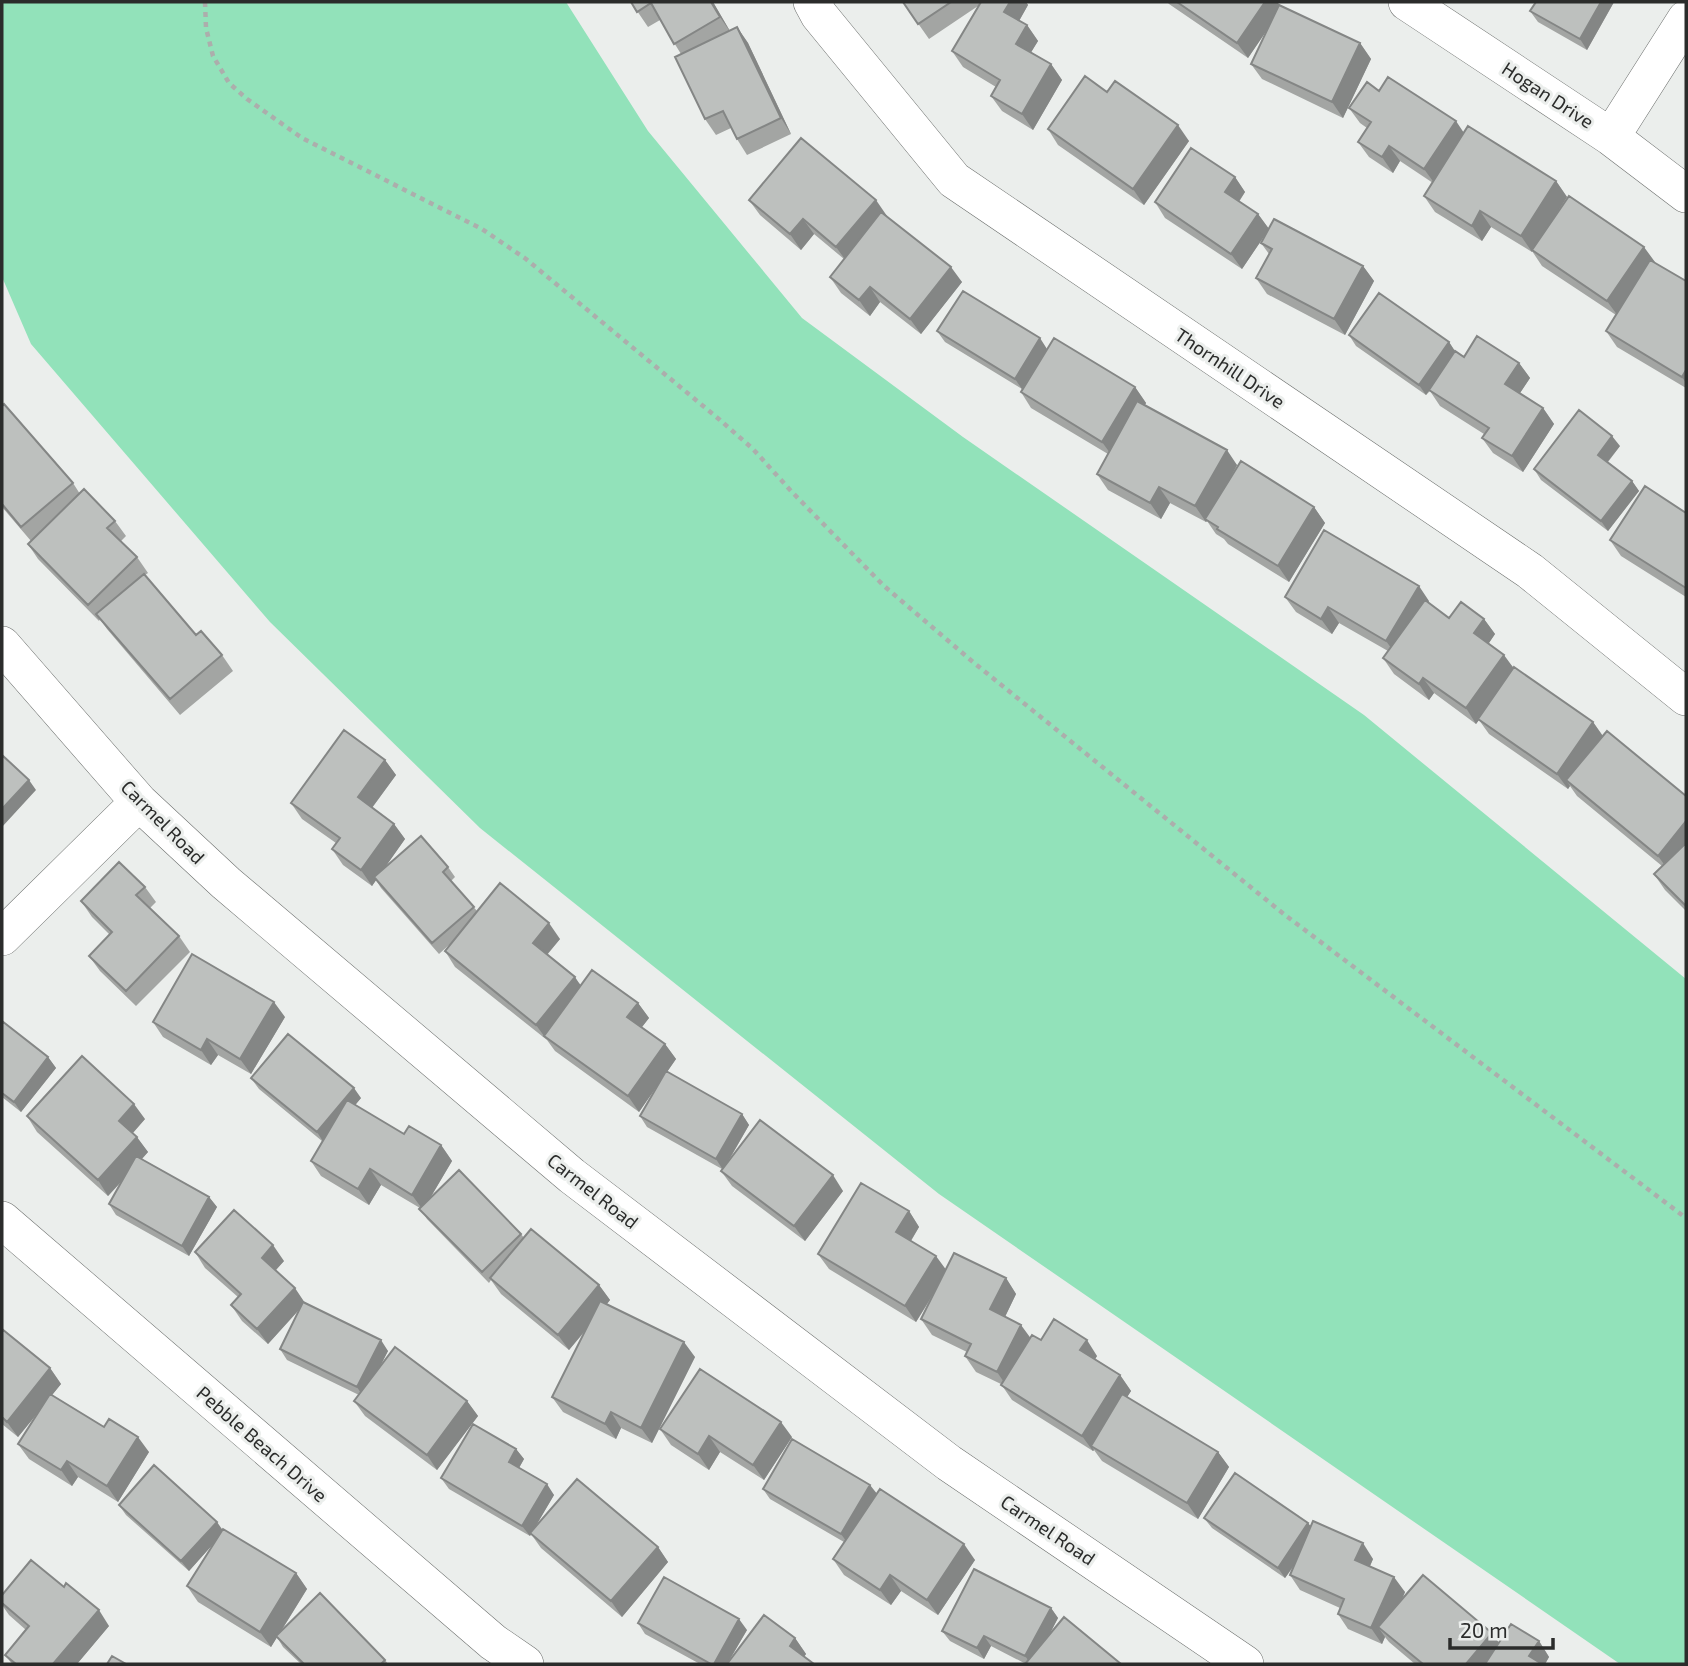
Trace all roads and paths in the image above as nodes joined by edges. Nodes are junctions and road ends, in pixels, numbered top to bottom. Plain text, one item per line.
1 (205, 2) edge
2 (812, 2) edge
3 (1407, 2) edge
4 (1686, 19) edge
5 (1611, 137) junction
6 (1686, 194) edge
7 (2, 645) edge
8 (1686, 697) edge
9 (139, 802) junction
10 (2, 937) edge
11 (1686, 1218) edge
12 (2, 1220) edge
13 (526, 1664) edge
14 (1245, 1664) edge

1 - 11 path
2 - 8 street, Thornhill Drive
3 - 5 street, Hogan Drive
4 - 5 street
5 - 6 street, Hogan Drive
7 - 9 street, Carmel Road
9 - 10 street
9 - 14 street, Carmel Road
12 - 13 street, Pebble Beach Drive

